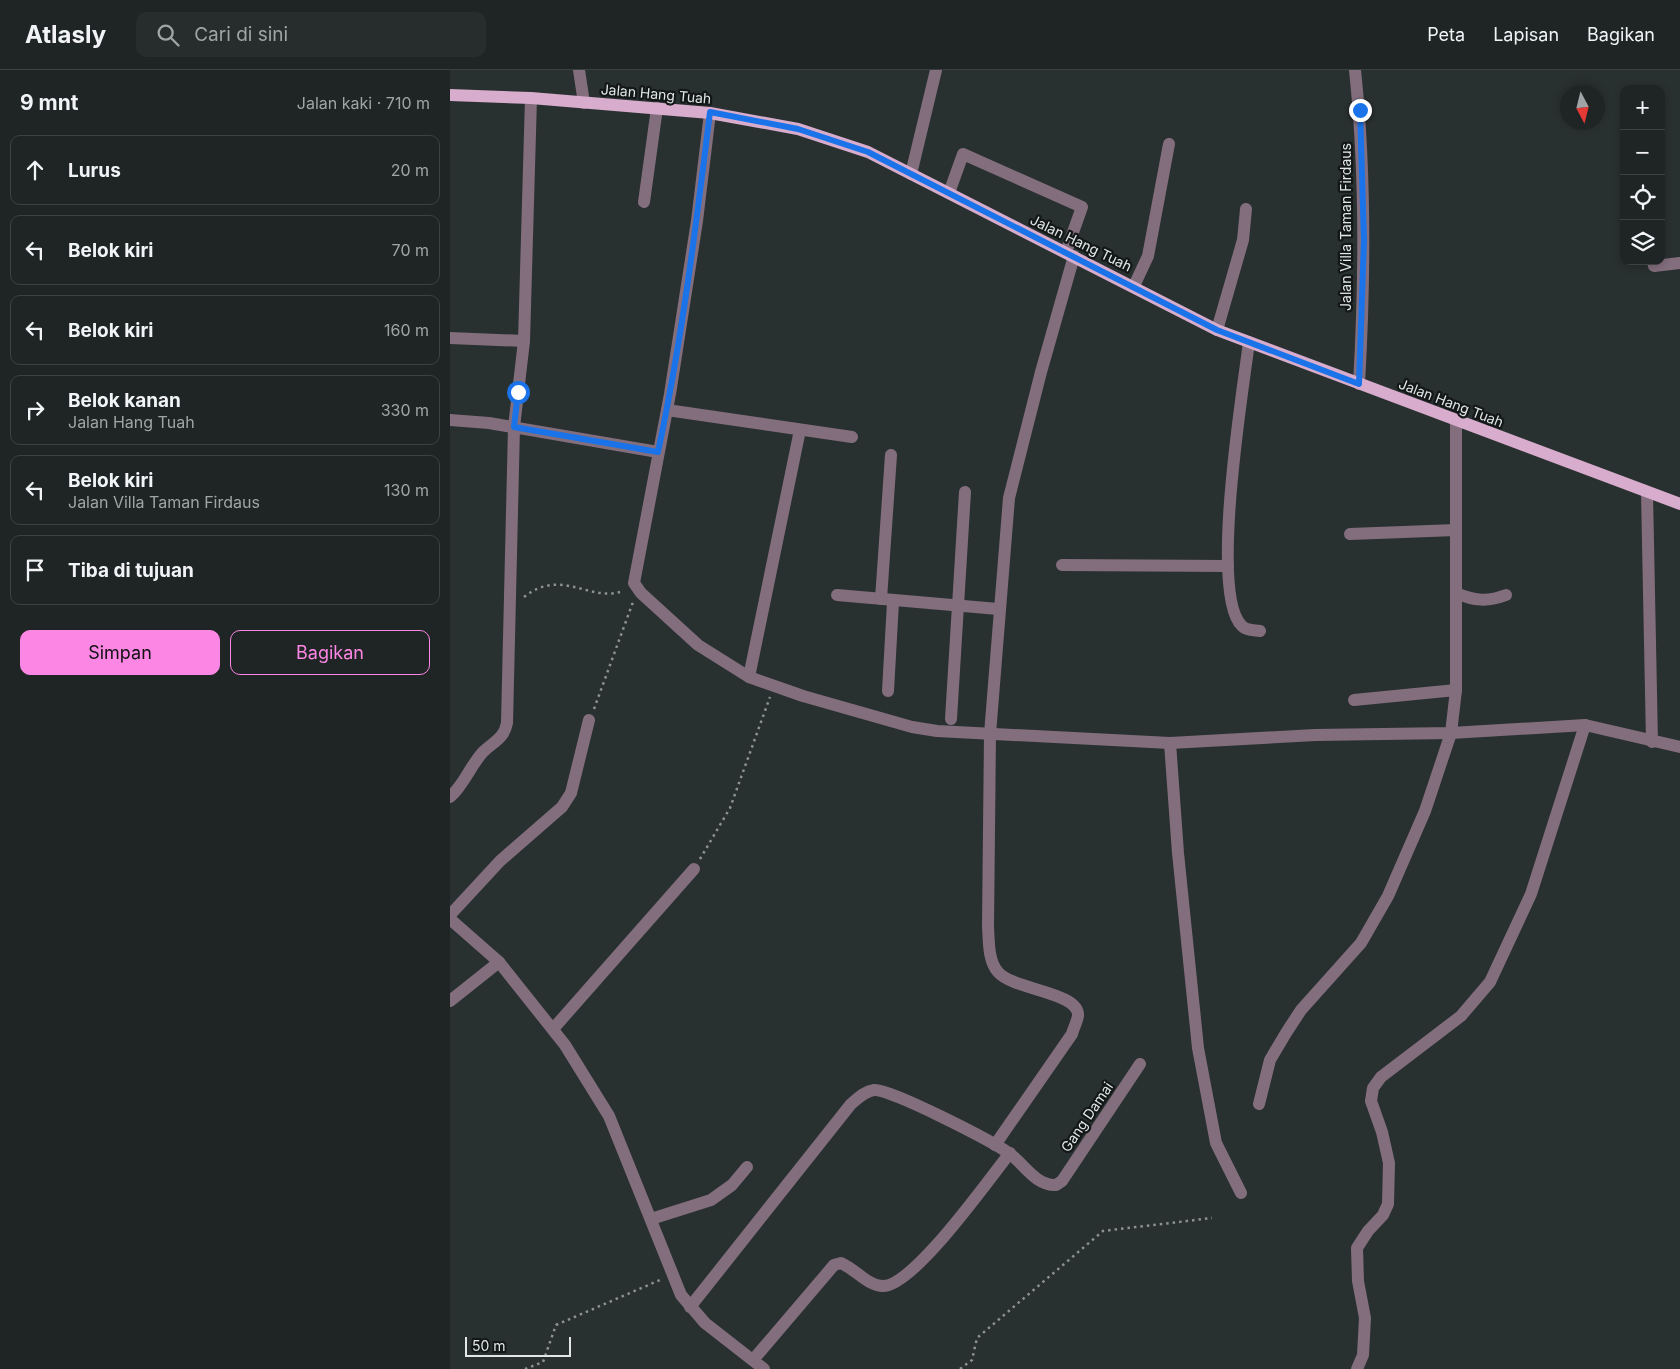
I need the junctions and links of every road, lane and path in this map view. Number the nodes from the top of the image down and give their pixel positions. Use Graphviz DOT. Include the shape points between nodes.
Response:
graph roads {
  1 [pos="579,70"];
  2 [pos="936,70"];
  3 [pos="1356,70"];
  4 [pos="450,95"];
  5 [pos="531,98"];
  6 [pos="584,103"];
  7 [pos="657,108"];
  8 [pos="710,112"];
  9 [pos="1169,144"];
  10 [pos="911,174"];
  11 [pos="949,193"];
  12 [pos="644,202"];
  13 [pos="1246,209"];
  14 [pos="1070,254"];
  15 [pos="1680,256"];
  16 [pos="1665,257"];
  17 [pos="1680,263"];
  18 [pos="1665,265"];
  19 [pos="1134,286"];
  20 [pos="1217,330"];
  21 [pos="450,338"];
  22 [pos="524,341"];
  23 [pos="1249,342"];
  24 [pos="1359,384"];
  25 [pos="667,410"];
  26 [pos="450,420"];
  27 [pos="1456,421"];
  28 [pos="514,427"];
  29 [pos="800,430"];
  30 [pos="852,437"];
  31 [pos="658,452"];
  32 [pos="891,454"];
  33 [pos="966,492"];
  34 [pos="1646,493"];
  35 [pos="1680,504"];
  36 [pos="1456,530"];
  37 [pos="1350,534"];
  38 [pos="1062,565"];
  39 [pos="1228,566"];
  40 [pos="637,588"];
  41 [pos="1456,594"];
  42 [pos="836,595"];
  43 [pos="1506,595"];
  44 [pos="887,600"];
  45 [pos="958,606"];
  46 [pos="998,610"];
  47 [pos="509,612"];
  48 [pos="1260,631"];
  49 [pos="749,676"];
  50 [pos="774,686"];
  51 [pos="1456,690"];
  52 [pos="888,691"];
  53 [pos="1354,700"];
  54 [pos="951,719"];
  55 [pos="590,720"];
  56 [pos="1585,725"];
  57 [pos="1451,733"];
  58 [pos="990,734"];
  59 [pos="1652,742"];
  60 [pos="1170,743"];
  61 [pos="1680,747"];
  62 [pos="450,797"];
  63 [pos="694,869"];
  64 [pos="450,915"];
  65 [pos="450,919"];
  66 [pos="499,962"];
  67 [pos="450,1001"];
  68 [pos="553,1029"];
  69 [pos="1140,1064"];
  70 [pos="1259,1104"];
  71 [pos="994,1145"];
  72 [pos="1010,1153"];
  73 [pos="747,1167"];
  74 [pos="1241,1193"];
  75 [pos="1212,1218"];
  76 [pos="651,1219"];
  77 [pos="673,1274"];
  78 [pos="690,1307"];
  79 [pos="760,1366"];
  80 [pos="525,1369"];
  81 [pos="960,1369"];
  82 [pos="1357,1369"];
  1 -- 6 [label="street"];
  2 -- 10 [label="street"];
  3 -- 24 [label="street, Jalan Villa Taman Firdaus" via="1364,240"];
  4 -- 5 [label="main road, Jalan Hang Tuah"];
  5 -- 6 [label="main road, Jalan Hang Tuah"];
  5 -- 22 [label="street"];
  6 -- 7 [label="main road, Jalan Hang Tuah"];
  7 -- 8 [label="main road, Jalan Hang Tuah"];
  7 -- 12 [label="street"];
  8 -- 10 [label="main road, Jalan Hang Tuah" via="798,129 868,152"];
  8 -- 25 [label="street" via="696,231"];
  9 -- 19 [label="street" via="1148,256"];
  10 -- 11 [label="main road, Jalan Hang Tuah"];
  11 -- 14 [label="main road, Jalan Hang Tuah"];
  11 -- 14 [label="street" via="963,154 1082,206"];
  13 -- 20 [label="street" via="1244,240"];
  14 -- 19 [label="main road, Jalan Hang Tuah"];
  14 -- 46 [label="street" via="1009,498"];
  15 -- 16 [label="street"];
  17 -- 18 [label="street"];
  19 -- 20 [label="main road, Jalan Hang Tuah"];
  20 -- 23 [label="main road, Jalan Hang Tuah"];
  21 -- 22 [label="street"];
  22 -- 28 [label="street"];
  23 -- 24 [label="main road, Jalan Hang Tuah"];
  23 -- 39 [label="street" via="1232,466"];
  24 -- 27 [label="main road, Jalan Hang Tuah"];
  25 -- 29 [label="street"];
  25 -- 31 [label="street"];
  26 -- 28 [label="street"];
  27 -- 34 [label="main road, Jalan Hang Tuah"];
  27 -- 36 [label="street"];
  28 -- 31 [label="street"];
  28 -- 47 [label="street"];
  29 -- 30 [label="street"];
  29 -- 49 [label="street"];
  31 -- 40 [label="street"];
  32 -- 44 [label="street"];
  33 -- 45 [label="street"];
  34 -- 35 [label="main road, Jalan Hang Tuah"];
  34 -- 59 [label="street"];
  36 -- 37 [label="street"];
  36 -- 41 [label="street"];
  38 -- 39 [label="street"];
  39 -- 48 [label="street" via="1232,601 1240,624"];
  40 -- 47 [label="path" via="612,594 570,585 547,585 525,596"];
  40 -- 49 [label="street" via="698,645"];
  40 -- 55 [label="path" via="606,683"];
  41 -- 43 [label="street" via="1480,601"];
  41 -- 51 [label="street"];
  42 -- 44 [label="street"];
  44 -- 45 [label="street"];
  44 -- 52 [label="street"];
  45 -- 46 [label="street"];
  45 -- 54 [label="street"];
  46 -- 58 [label="street"];
  47 -- 62 [label="street" via="506,731 482,753"];
  49 -- 50 [label="street"];
  50 -- 58 [label="street" via="912,727"];
  50 -- 63 [label="path" via="730,808"];
  51 -- 53 [label="street"];
  51 -- 57 [label="street"];
  55 -- 64 [label="street" via="571,793 562,807 500,860"];
  56 -- 57 [label="street"];
  56 -- 59 [label="street"];
  56 -- 82 [label="street" via="1531,894 1490,982 1461,1016 1381,1077 1373,1088 1371,1101 1389,1163 1388,1204 1384,1215 1357,1248 1364,1318 1363,1355"];
  57 -- 60 [label="street" via="1314,735"];
  57 -- 70 [label="street" via="1425,811 1388,896 1361,943 1301,1010 1286,1033 1270,1060"];
  58 -- 60 [label="street"];
  58 -- 71 [label="street" via="988,927 992,959 997,972 1012,983 1065,999 1075,1006 1078,1016 1072,1034"];
  59 -- 61 [label="street"];
  60 -- 74 [label="street" via="1198,1048 1216,1143"];
  63 -- 68 [label="street"];
  65 -- 66 [label="street"];
  66 -- 67 [label="street"];
  66 -- 68 [label="street"];
  68 -- 76 [label="street" via="609,1116"];
  69 -- 72 [label="street, Gang Damai" via="1062,1181 1056,1185 1040,1182"];
  71 -- 72 [label="street"];
  71 -- 78 [label="street" via="896,1095 875,1090 865,1093 851,1104"];
  72 -- 79 [label="street" via="921,1264 895,1284 875,1286 841,1263 834,1265"];
  73 -- 76 [label="street" via="732,1185 711,1200"];
  75 -- 81 [label="path" via="1103,1231 977,1338 972,1360"];
  76 -- 77 [label="street"];
  77 -- 78 [label="street" via="681,1295"];
  77 -- 80 [label="path" via="556,1325 543,1362"];
  78 -- 79 [label="street" via="705,1323"];
}
